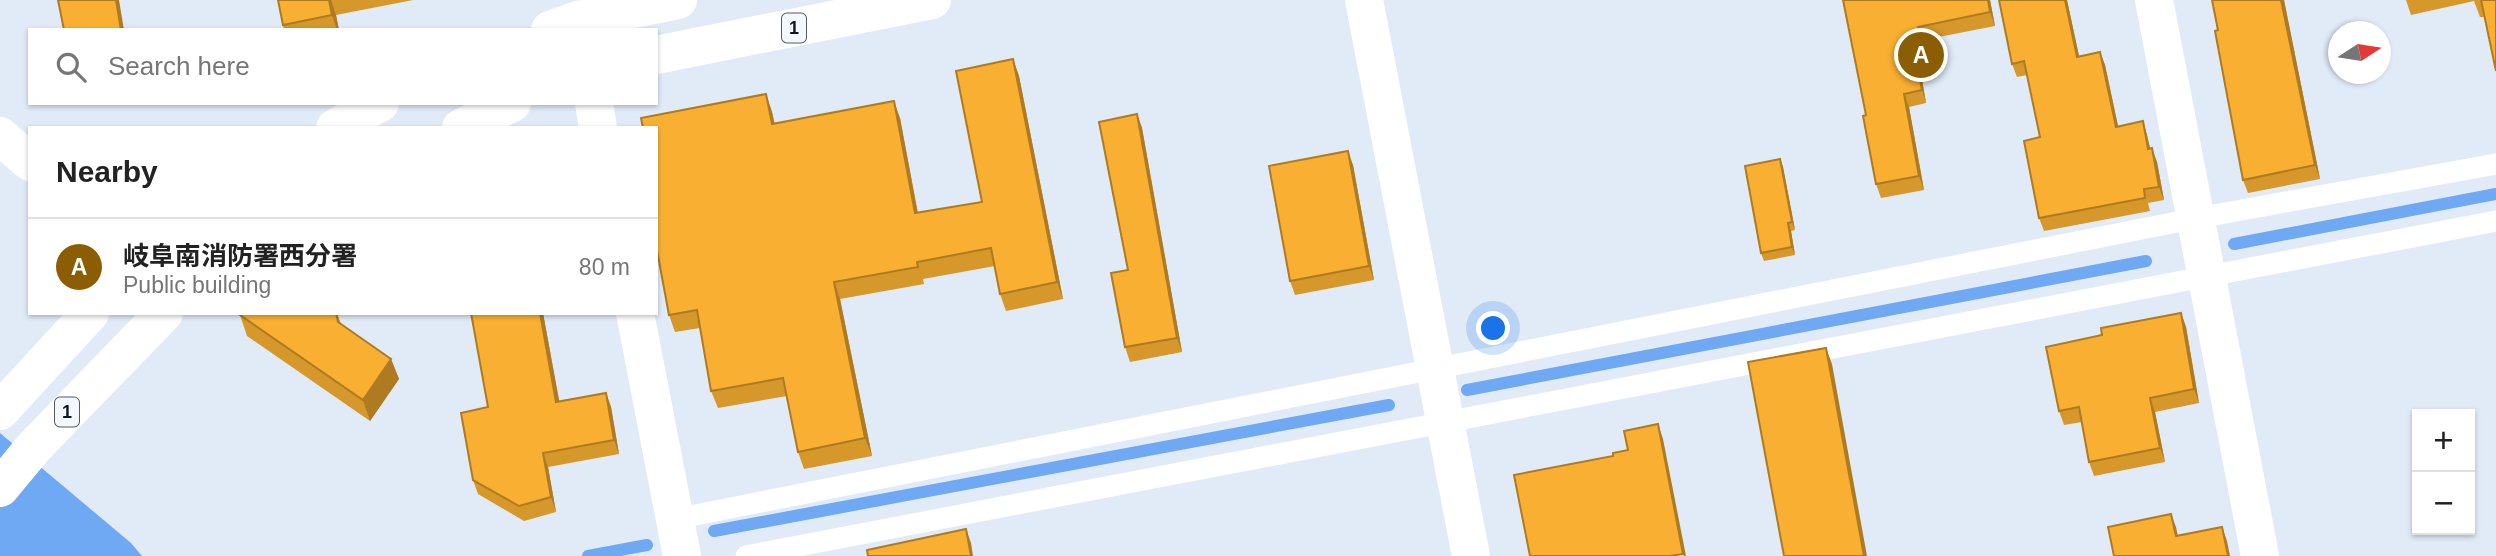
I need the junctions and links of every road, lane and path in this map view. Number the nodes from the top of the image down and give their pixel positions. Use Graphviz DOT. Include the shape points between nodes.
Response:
graph roads {
  1 [pos="678,0"];
  2 [pos="932,0"];
  3 [pos="1364,0"];
  4 [pos="2154,0"];
  5 [pos="556,28"];
  6 [pos="658,55"];
  7 [pos="376,105"];
  8 [pos="508,105"];
  9 [pos="594,105"];
  10 [pos="339,126"];
  11 [pos="465,126"];
  12 [pos="598,126"];
  13 [pos="0,136"];
  14 [pos="28,160"];
  15 [pos="2496,164"];
  16 [pos="2197,218"];
  17 [pos="2496,221"];
  18 [pos="2208,276"];
  19 [pos="88,315"];
  20 [pos="635,315"];
  21 [pos="151,326"];
  22 [pos="1436,369"];
  23 [pos="0,411"];
  24 [pos="1446,422"];
  25 [pos="0,488"];
  26 [pos="678,538"];
  27 [pos="746,556"];
  28 [pos="1471,556"];
  29 [pos="2260,556"];
  1 -- 5 [label="street"];
  2 -- 6 [label="street, 1"];
  3 -- 22 [label="street"];
  4 -- 16 [label="street"];
  7 -- 10 [label="street"];
  8 -- 11 [label="street"];
  9 -- 12 [label="street"];
  13 -- 14 [label="street"];
  15 -- 16 [label="lane"];
  16 -- 18 [label="street"];
  16 -- 22 [label="lane"];
  17 -- 18 [label="lane"];
  18 -- 24 [label="lane"];
  18 -- 29 [label="street"];
  19 -- 23 [label="street"];
  20 -- 26 [label="street"];
  21 -- 25 [label="street, 1"];
  22 -- 24 [label="street"];
  22 -- 26 [label="lane"];
  24 -- 27 [label="lane"];
  24 -- 28 [label="street"];
}
